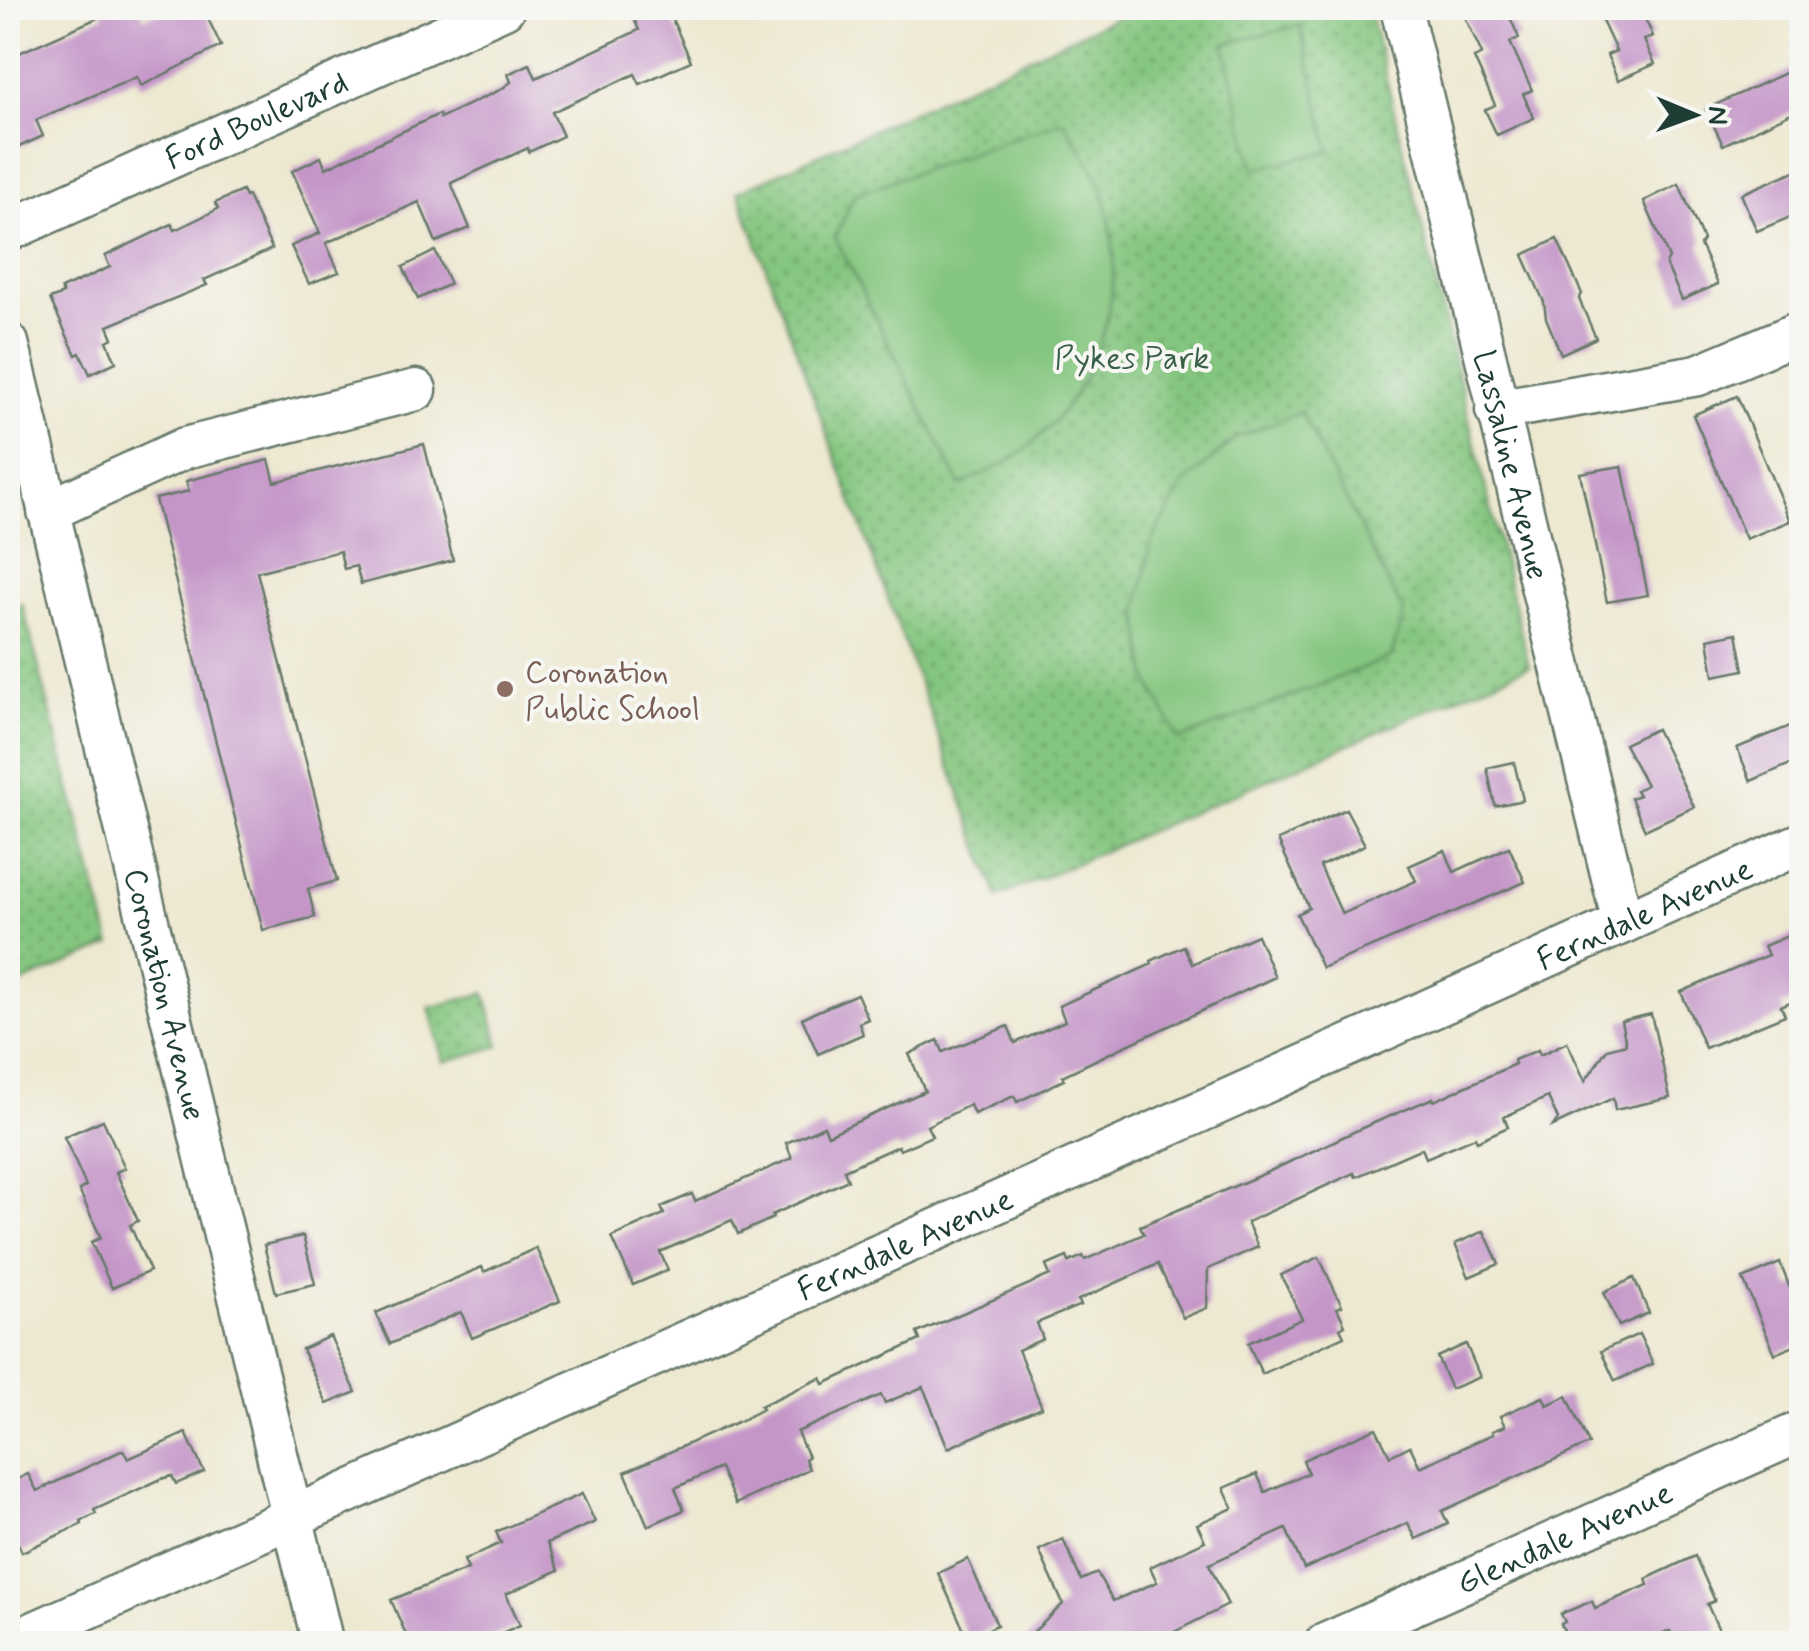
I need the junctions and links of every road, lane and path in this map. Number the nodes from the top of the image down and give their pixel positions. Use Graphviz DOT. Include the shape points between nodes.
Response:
graph roads {
  1 [pos="504,8"];
  2 [pos="1400,8"];
  3 [pos="8,230"];
  4 [pos="1802,331"];
  5 [pos="8,343"];
  6 [pos="416,390"];
  7 [pos="1496,410"];
  8 [pos="48,510"];
  9 [pos="1802,844"];
  10 [pos="1622,924"];
  11 [pos="1802,1431"];
  12 [pos="292,1517"];
  13 [pos="8,1644"];
  14 [pos="323,1644"];
  15 [pos="1326,1644"];
  1 -- 3 [label="street, Ford Boulevard"];
  2 -- 7 [label="street, Lassaline Avenue"];
  4 -- 7 [label="street" via="1698,375"];
  5 -- 8 [label="street, Coronation Avenue"];
  6 -- 8 [label="street" via="185,448"];
  7 -- 10 [label="street, Lassaline Avenue"];
  8 -- 12 [label="street, Coronation Avenue"];
  9 -- 10 [label="street, Ferndale Avenue"];
  10 -- 12 [label="street, Ferndale Avenue"];
  11 -- 15 [label="street, Glendale Avenue"];
  12 -- 13 [label="street, Ferndale Avenue"];
  12 -- 14 [label="street, Coronation Avenue"];
}
